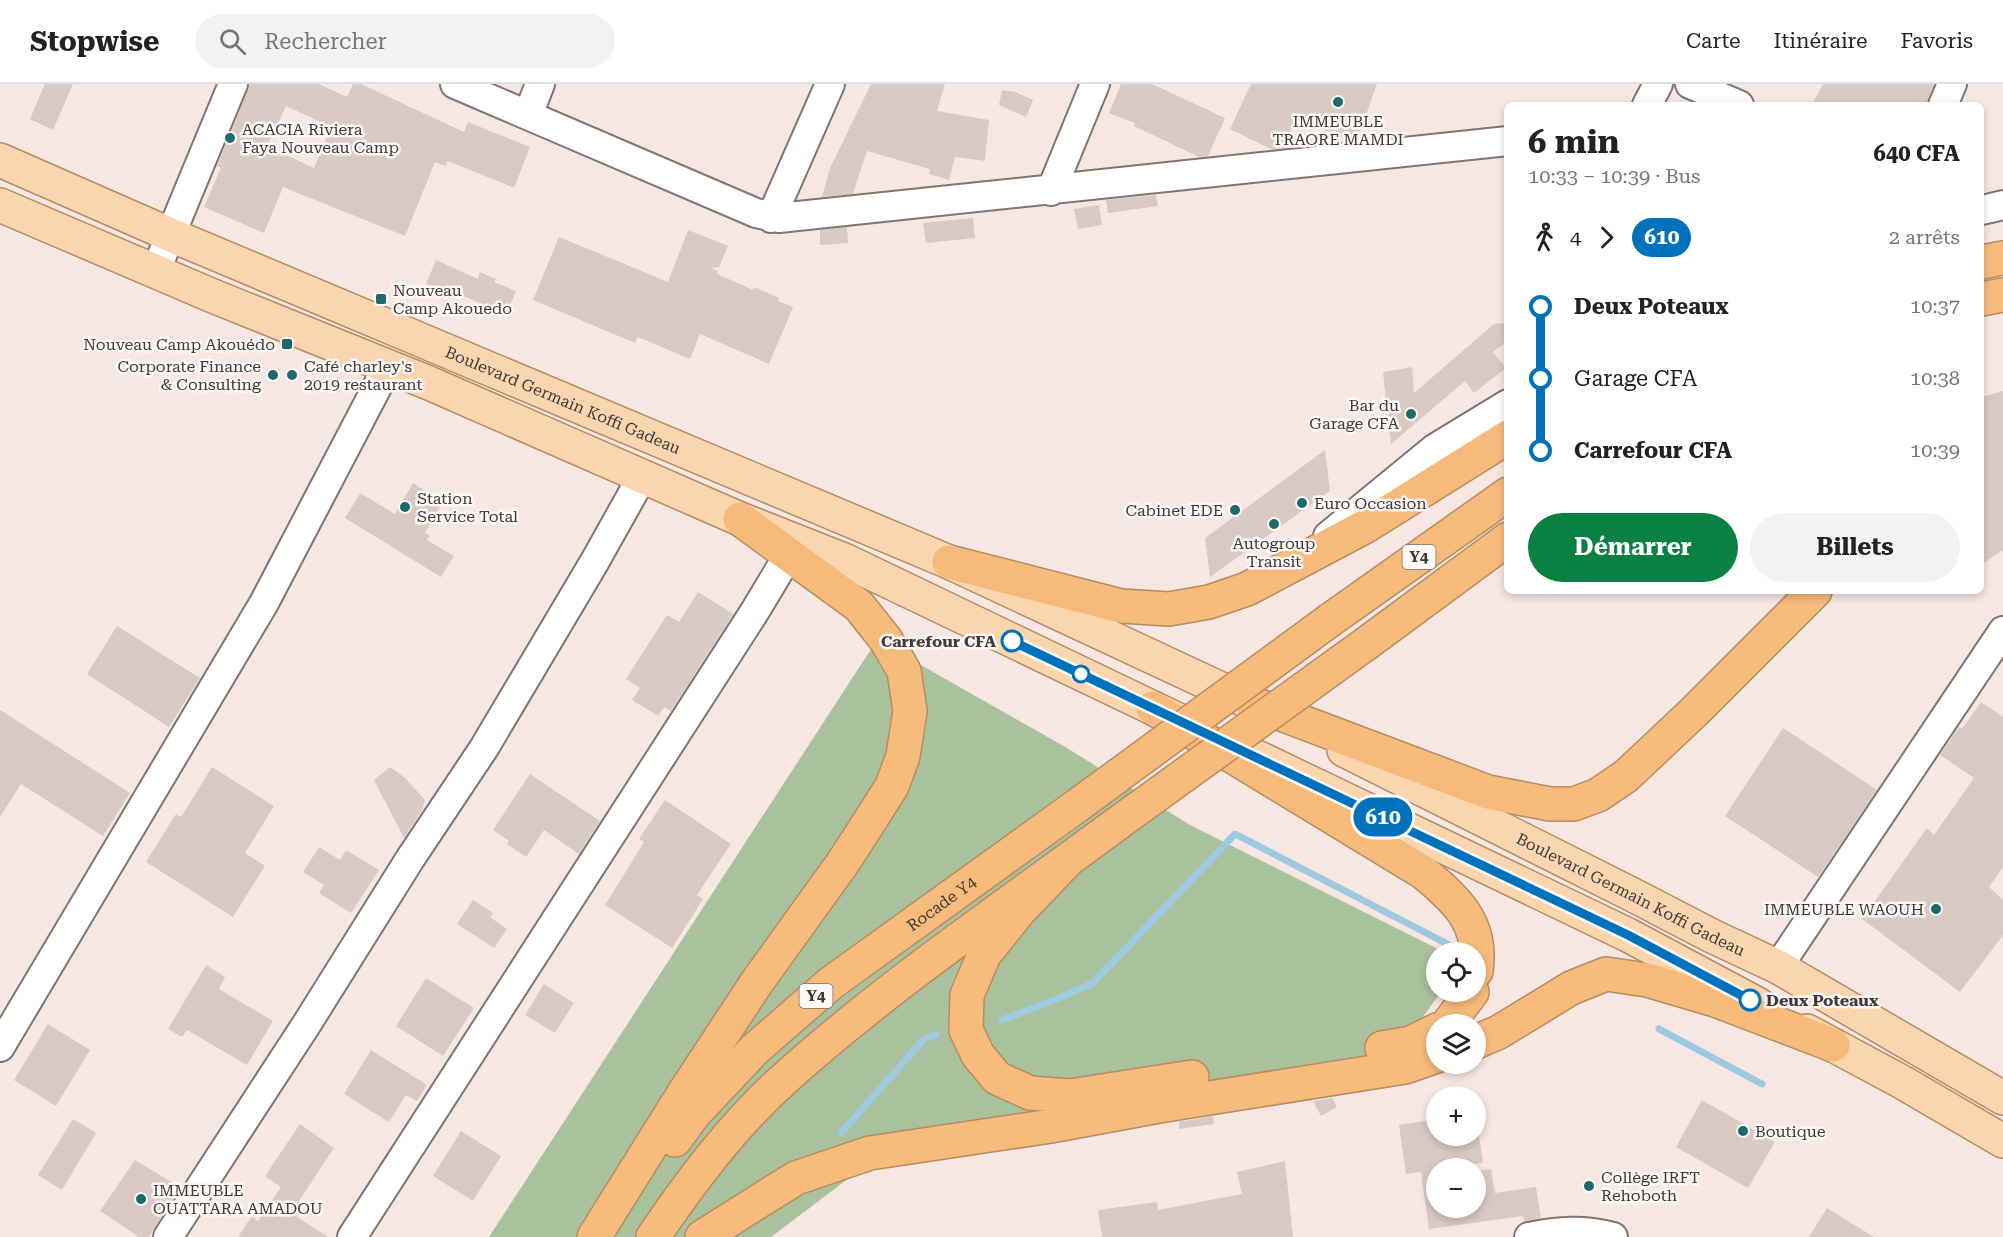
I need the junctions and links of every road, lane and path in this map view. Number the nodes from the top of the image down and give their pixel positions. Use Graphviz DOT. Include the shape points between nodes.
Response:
graph roads {
  1 [pos="233,84"];
  2 [pos="455,84"];
  3 [pos="540,84"];
  4 [pos="830,84"];
  5 [pos="1095,84"];
  6 [pos="1658,84"];
  7 [pos="1689,84"];
  8 [pos="1952,84"];
  9 [pos="1649,102"];
  10 [pos="1732,102"];
  11 [pos="1944,102"];
  12 [pos="528,115"];
  13 [pos="1504,141"];
  14 [pos="0,160"];
  15 [pos="1051,191"];
  16 [pos="0,205"];
  17 [pos="2003,205"];
  18 [pos="1984,210"];
  19 [pos="771,218"];
  20 [pos="171,234"];
  21 [pos="2003,258"];
  22 [pos="1984,262"];
  23 [pos="156,270"];
  24 [pos="2003,295"];
  25 [pos="1984,299"];
  26 [pos="387,366"];
  27 [pos="1504,406"];
  28 [pos="1504,440"];
  29 [pos="642,477"];
  30 [pos="1504,497"];
  31 [pos="740,519"];
  32 [pos="1504,543"];
  33 [pos="793,548"];
  34 [pos="949,562"];
  35 [pos="1293,565"];
  36 [pos="1812,594"];
  37 [pos="2003,631"];
  38 [pos="1251,703"];
  39 [pos="1153,708"];
  40 [pos="1067,861"];
  41 [pos="1475,942"];
  42 [pos="1778,966"];
  43 [pos="1426,1036"];
  44 [pos="1486,1038"];
  45 [pos="1833,1045"];
  46 [pos="0,1047"];
  47 [pos="1426,1059"];
  48 [pos="2003,1098"];
  49 [pos="2003,1141"];
  50 [pos="168,1237"];
  51 [pos="352,1237"];
  52 [pos="594,1237"];
  53 [pos="600,1237"];
  54 [pos="653,1237"];
  55 [pos="702,1237"];
  56 [pos="1529,1237"];
  57 [pos="1613,1237"];
  1 -- 20 [label="street"];
  2 -- 12 [label="street"];
  3 -- 12 [label="street"];
  4 -- 19 [label="street"];
  5 -- 15 [label="street"];
  6 -- 9 [label="street"];
  7 -- 10 [label="street"];
  8 -- 11 [label="street"];
  12 -- 19 [label="street"];
  13 -- 15 [label="street"];
  14 -- 20 [label="main road, Boulevard Germain Koffi Gadeau"];
  15 -- 19 [label="street"];
  16 -- 23 [label="main road"];
  17 -- 18 [label="street"];
  20 -- 23 [label="street"];
  20 -- 34 [label="main road, Boulevard Germain Koffi Gadeau"];
  21 -- 22 [label="highway"];
  23 -- 26 [label="main road"];
  24 -- 25 [label="highway"];
  26 -- 29 [label="main road"];
  26 -- 46 [label="street" via="264,603"];
  27 -- 35 [label="street" via="1434,449"];
  28 -- 35 [label="highway" via="1366,526"];
  29 -- 31 [label="main road"];
  29 -- 50 [label="street" via="484,748"];
  30 -- 53 [label="highway, Rocade Y4 / Y4, bridge" via="831,983 754,1050 694,1114"];
  31 -- 33 [label="highway"];
  32 -- 40 [label="highway, Y4, bridge"];
  33 -- 39 [label="main road" via="844,560"];
  33 -- 51 [label="street"];
  33 -- 52 [label="highway" via="859,606 886,640 903,671 910,711 903,756 892,786 867,827 757,982"];
  34 -- 35 [label="highway" via="1121,606 1169,609 1209,602 1247,589"];
  34 -- 38 [label="main road, Boulevard Germain Koffi Gadeau"];
  36 -- 38 [label="highway" via="1626,776 1598,795 1574,804 1550,804 1488,792"];
  37 -- 42 [label="street"];
  38 -- 42 [label="main road, Boulevard Germain Koffi Gadeau"];
  39 -- 41 [label="highway" via="1424,873 1450,894 1473,926"];
  39 -- 45 [label="main road" via="1628,935"];
  40 -- 43 [label="highway" via="984,955 968,995 966,1030 997,1078 1030,1093 1070,1096 1373,1050 1411,1043"];
  40 -- 54 [label="highway, Y4" via="878,1000 782,1081 724,1141"];
  42 -- 48 [label="main road, Boulevard Germain Koffi Gadeau"];
  44 -- 45 [label="highway" via="1571,988 1605,974 1647,980 1715,999"];
  45 -- 49 [label="main road"];
  47 -- 55 [label="highway" via="1051,1126 870,1153 796,1178"];
  56 -- 57 [label="street" via="1559,1231"];
}
